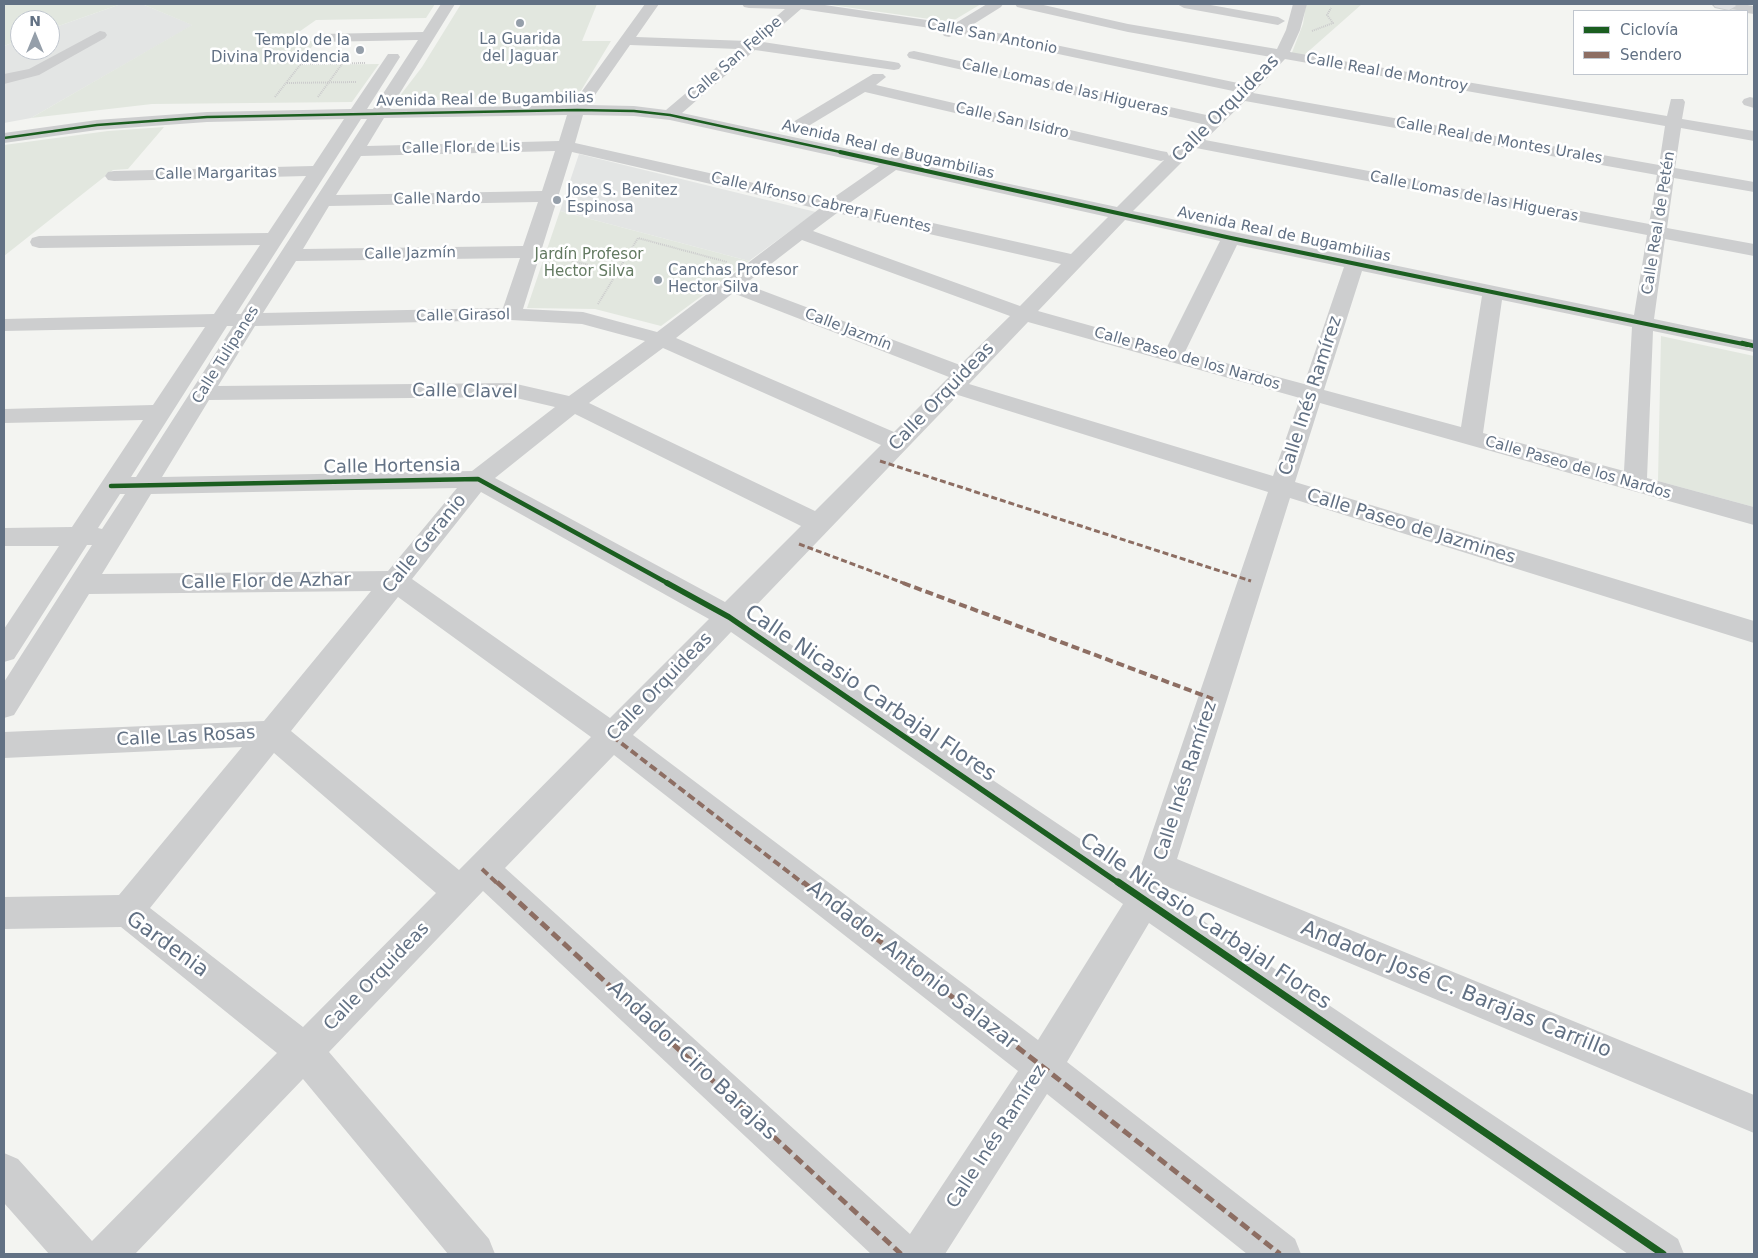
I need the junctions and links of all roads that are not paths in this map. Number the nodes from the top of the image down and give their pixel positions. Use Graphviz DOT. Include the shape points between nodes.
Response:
graph roads {
  1 [pos="448,4"];
  2 [pos="652,4"];
  3 [pos="749,4"];
  4 [pos="799,4"];
  5 [pos="996,4"];
  6 [pos="1022,4"];
  7 [pos="1184,4"];
  8 [pos="1281,4"];
  9 [pos="1300,4"];
  10 [pos="1722,4"];
  11 [pos="1754,10"];
  12 [pos="1278,21"];
  13 [pos="956,28"];
  14 [pos="100,35"];
  15 [pos="405,36"];
  16 [pos="428,36"];
  17 [pos="320,38"];
  18 [pos="626,41"];
  19 [pos="752,45"];
  20 [pos="1264,52"];
  21 [pos="914,55"];
  22 [pos="1282,55"];
  23 [pos="894,66"];
  24 [pos="4,79"];
  25 [pos="864,87"];
  26 [pos="1238,91"];
  27 [pos="1677,102"];
  28 [pos="581,105"];
  29 [pos="677,110"];
  30 [pos="369,111"];
  31 [pos="198,114"];
  32 [pos="1198,118"];
  33 [pos="1215,122"];
  34 [pos="1674,123"];
  35 [pos="794,128"];
  36 [pos="4,129"];
  37 [pos="1754,136"];
  38 [pos="4,138"];
  39 [pos="1194,143"];
  40 [pos="567,146"];
  41 [pos="355,151"];
  42 [pos="1161,156"];
  43 [pos="899,159"];
  44 [pos="318,171"];
  45 [pos="1667,171"];
  46 [pos="114,176"];
  47 [pos="1754,187"];
  48 [pos="550,196"];
  49 [pos="324,201"];
  50 [pos="1119,205"];
  51 [pos="834,206"];
  52 [pos="1162,206"];
  53 [pos="1658,232"];
  54 [pos="800,233"];
  55 [pos="1230,238"];
  56 [pos="274,239"];
  57 [pos="39,242"];
  58 [pos="1754,250"];
  59 [pos="532,252"];
  60 [pos="289,255"];
  61 [pos="1075,261"];
  62 [pos="1354,262"];
  63 [pos="732,275"];
  64 [pos="1493,292"];
  65 [pos="1626,300"];
  66 [pos="1664,308"];
  67 [pos="1644,313"];
  68 [pos="511,314"];
  69 [pos="1024,314"];
  70 [pos="248,320"];
  71 [pos="220,321"];
  72 [pos="4,324"];
  73 [pos="662,340"];
  74 [pos="1754,346"];
  75 [pos="1173,355"];
  76 [pos="959,380"];
  77 [pos="202,393"];
  78 [pos="1312,394"];
  79 [pos="573,404"];
  80 [pos="159,412"];
  81 [pos="4,416"];
  82 [pos="1470,438"];
  83 [pos="898,443"];
  84 [pos="478,479"];
  85 [pos="1636,484"];
  86 [pos="144,485"];
  87 [pos="110,486"];
  88 [pos="1282,487"];
  89 [pos="1754,516"];
  90 [pos="819,524"];
  91 [pos="78,536"];
  92 [pos="112,536"];
  93 [pos="4,537"];
  94 [pos="395,581"];
  95 [pos="81,584"];
  96 [pos="728,616"];
  97 [pos="1754,632"];
  98 [pos="4,651"];
  99 [pos="14,676"];
  100 [pos="4,706"];
  101 [pos="272,733"];
  102 [pos="612,736"];
  103 [pos="4,745"];
  104 [pos="1158,867"];
  105 [pos="471,880"];
  106 [pos="1144,900"];
  107 [pos="127,911"];
  108 [pos="4,913"];
  109 [pos="304,1052"];
  110 [pos="1043,1067"];
  111 [pos="1754,1114"];
  112 [pos="4,1173"];
  113 [pos="76,1254"];
  114 [pos="106,1254"];
  115 [pos="474,1254"];
  116 [pos="901,1254"];
  117 [pos="921,1254"];
  118 [pos="1280,1254"];
  119 [pos="1663,1254"];
  1 -- 16 [label="street, Calle Tulipanes"];
  2 -- 18 [label="street"];
  3 -- 4 [label="street, Calle San Antonio"];
  4 -- 13 [label="street, Calle San Antonio"];
  4 -- 19 [label="street, Calle San Felipe"];
  5 -- 13 [label="street"];
  6 -- 20 [label="street, Calle Real de Montroy" via="1128,28"];
  7 -- 12 [label="street"];
  8 -- 12 [label="street, Calle Orquideas"];
  9 -- 22 [label="street, Calle Orquideas" via="1297,22"];
  10 -- 11 [label="street"];
  12 -- 20 [label="street, Calle Orquideas"];
  13 -- 21 [label="street"];
  13 -- 26 [label="street, Calle San Antonio"];
  14 -- 24 [label="street" via="34,72"];
  15 -- 16 [label="street"];
  15 -- 17 [label="street"];
  15 -- 30 [label="street, Calle Tulipanes" via="389,62"];
  16 -- 30 [label="street, Calle Tulipanes"];
  18 -- 19 [label="street"];
  18 -- 28 [label="street"];
  19 -- 23 [label="street"];
  19 -- 29 [label="street, Calle San Felipe"];
  20 -- 22 [label="street, Calle Real de Montroy"];
  20 -- 26 [label="street, Calle Orquideas"];
  21 -- 23 [label="street"];
  21 -- 32 [label="street, Calle Lomas de las Higueras"];
  22 -- 26 [label="street, Calle Orquideas"];
  22 -- 34 [label="street, Calle Real de Montroy"];
  23 -- 25 [label="street"];
  25 -- 35 [label="street"];
  25 -- 42 [label="street, Calle San Isidro"];
  26 -- 32 [label="street, Calle Orquideas"];
  26 -- 33 [label="street, Calle Orquideas"];
  26 -- 45 [label="street, Calle Real de Montes Urales"];
  27 -- 34 [label="street, Calle Real de Petén"];
  28 -- 29 [label="street, Avenida Real de Bugambilias" via="634,111"];
  28 -- 30 [label="street, Avenida Real de Bugambilias"];
  28 -- 40 [label="street"];
  29 -- 35 [label="street, Avenida Real de Bugambilias"];
  29 -- 43 [label="street, Avenida Real de Bugambilias"];
  30 -- 31 [label="street, Avenida Real de Bugambilias"];
  30 -- 41 [label="street, Calle Tulipanes"];
  30 -- 44 [label="street, Calle Tulipanes"];
  31 -- 36 [label="street, Avenida Real de Bugambilias" via="104,116"];
  31 -- 38 [label="street, Avenida Real de Bugambilias"];
  32 -- 33 [label="street, Calle Lomas de las Higueras"];
  32 -- 42 [label="street, Calle Orquideas"];
  33 -- 39 [label="street, Calle Orquideas"];
  34 -- 37 [label="street, Calle Real de Montroy"];
  34 -- 45 [label="street, Calle Real de Petén"];
  35 -- 43 [label="street, Avenida Real de Bugambilias"];
  39 -- 50 [label="street, Calle Orquideas"];
  39 -- 53 [label="street, Calle Lomas de las Higueras"];
  40 -- 41 [label="street, Calle Flor de Lis"];
  40 -- 48 [label="street"];
  40 -- 51 [label="street, Calle Alfonso Cabrera Fuentes"];
  41 -- 49 [label="street, Calle Tulipanes"];
  42 -- 50 [label="street, Calle Orquideas"];
  43 -- 50 [label="street, Avenida Real de Bugambilias"];
  43 -- 51 [label="street, Calle Geranio"];
  44 -- 46 [label="street, Calle Margaritas"];
  44 -- 56 [label="street, Calle Tulipanes"];
  45 -- 47 [label="street, Calle Real de Montes Urales"];
  45 -- 53 [label="street, Calle Real de Petén"];
  48 -- 49 [label="street, Calle Nardo"];
  48 -- 59 [label="street"];
  49 -- 60 [label="street, Calle Tulipanes"];
  50 -- 52 [label="street, Avenida Real de Bugambilias"];
  50 -- 55 [label="street, Avenida Real de Bugambilias"];
  50 -- 61 [label="street, Calle Orquideas"];
  51 -- 54 [label="street, Calle Geranio"];
  51 -- 61 [label="street, Calle Alfonso Cabrera Fuentes"];
  53 -- 58 [label="street, Calle Lomas de las Higueras"];
  53 -- 67 [label="street, Calle Real de Petén"];
  54 -- 63 [label="street, Calle Geranio"];
  54 -- 69 [label="street, Calle Paseo de los Nardos"];
  55 -- 62 [label="street, Avenida Real de Bugambilias"];
  55 -- 75 [label="street"];
  56 -- 57 [label="street"];
  56 -- 71 [label="street, Calle Tulipanes"];
  59 -- 60 [label="street, Calle Jazmín"];
  59 -- 68 [label="street"];
  60 -- 70 [label="street, Calle Tulipanes"];
  61 -- 69 [label="street, Calle Orquideas"];
  62 -- 64 [label="street, Avenida Real de Bugambilias"];
  62 -- 78 [label="street, Calle Inés Ramírez"];
  63 -- 73 [label="street, Calle Geranio"];
  63 -- 76 [label="street, Calle Jazmín"];
  64 -- 67 [label="street, Avenida Real de Bugambilias"];
  64 -- 82 [label="street"];
  65 -- 67 [label="street, Avenida Real de Bugambilias"];
  66 -- 67 [label="street, Avenida Real de Bugambilias"];
  67 -- 74 [label="street, Avenida Real de Bugambilias"];
  67 -- 85 [label="street, Calle Real de Petén"];
  68 -- 70 [label="street, Calle Girasol"];
  68 -- 73 [label="street, Calle Girasol" via="583,318"];
  69 -- 75 [label="street, Calle Paseo de los Nardos"];
  69 -- 76 [label="street, Calle Orquideas"];
  70 -- 71 [label="street, Calle Girasol"];
  70 -- 77 [label="street, Calle Tulipanes"];
  71 -- 72 [label="street, Calle Girasol"];
  71 -- 80 [label="street, Calle Tulipanes"];
  73 -- 79 [label="street, Calle Geranio"];
  73 -- 83 [label="street, Calle Girasol"];
  75 -- 78 [label="street, Calle Paseo de los Nardos"];
  76 -- 83 [label="street, Calle Orquideas"];
  76 -- 88 [label="street, Calle Paseo de Jazmines"];
  77 -- 79 [label="street, Calle Clavel" via="512,390"];
  77 -- 86 [label="street, Calle Tulipanes"];
  78 -- 82 [label="street, Calle Paseo de los Nardos"];
  78 -- 88 [label="street, Calle Inés Ramírez"];
  79 -- 84 [label="street, Calle Geranio"];
  79 -- 90 [label="street, Calle Clavel"];
  80 -- 81 [label="street"];
  80 -- 87 [label="street, Calle Tulipanes"];
  82 -- 85 [label="street, Calle Paseo de los Nardos"];
  83 -- 90 [label="street, Calle Orquideas"];
  84 -- 86 [label="street, Calle Hortensia"];
  84 -- 94 [label="street, Calle Geranio"];
  84 -- 96 [label="street, Calle Hortensia"];
  85 -- 89 [label="street, Calle Paseo de los Nardos"];
  86 -- 87 [label="street, Calle Hortensia"];
  86 -- 92 [label="street, Calle Tulipanes"];
  87 -- 91 [label="street, Calle Tulipanes"];
  88 -- 97 [label="street, Calle Paseo de Jazmines"];
  88 -- 104 [label="street, Calle Inés Ramírez"];
  90 -- 96 [label="street, Calle Orquideas"];
  91 -- 92 [label="street"];
  91 -- 93 [label="street"];
  91 -- 98 [label="street, Calle Tulipanes"];
  92 -- 95 [label="street, Calle Tulipanes"];
  94 -- 95 [label="street, Calle Flor de Azhar"];
  94 -- 101 [label="street, Calle Geranio"];
  94 -- 102 [label="street"];
  95 -- 99 [label="street, Calle Tulipanes"];
  96 -- 102 [label="street, Calle Orquideas"];
  96 -- 106 [label="street, Calle Nicasio Carbajal Flores"];
  99 -- 100 [label="street, Calle Tulipanes"];
  101 -- 103 [label="street, Calle Las Rosas"];
  101 -- 105 [label="street, Calle Las Rosas"];
  101 -- 107 [label="street, Calle Geranio"];
  102 -- 105 [label="street, Calle Orquideas"];
  102 -- 110 [label="street, Andador Antonio Salazar"];
  104 -- 106 [label="street, Calle Inés Ramírez"];
  104 -- 111 [label="street, Andador José C. Barajas Carrillo"];
  105 -- 109 [label="street, Calle Orquideas"];
  105 -- 116 [label="street, Andador Ciro Barajas"];
  106 -- 110 [label="street, Calle Inés Ramírez"];
  106 -- 119 [label="street, Calle Nicasio Carbajal Flores"];
  107 -- 108 [label="street, Gardenia"];
  107 -- 109 [label="street, Gardenia"];
  109 -- 114 [label="street, Calle Orquideas"];
  109 -- 115 [label="street, Gardenia"];
  110 -- 117 [label="street, Calle Inés Ramírez"];
  110 -- 118 [label="street, Andador Antonio Salazar"];
  112 -- 113 [label="street"];
}
